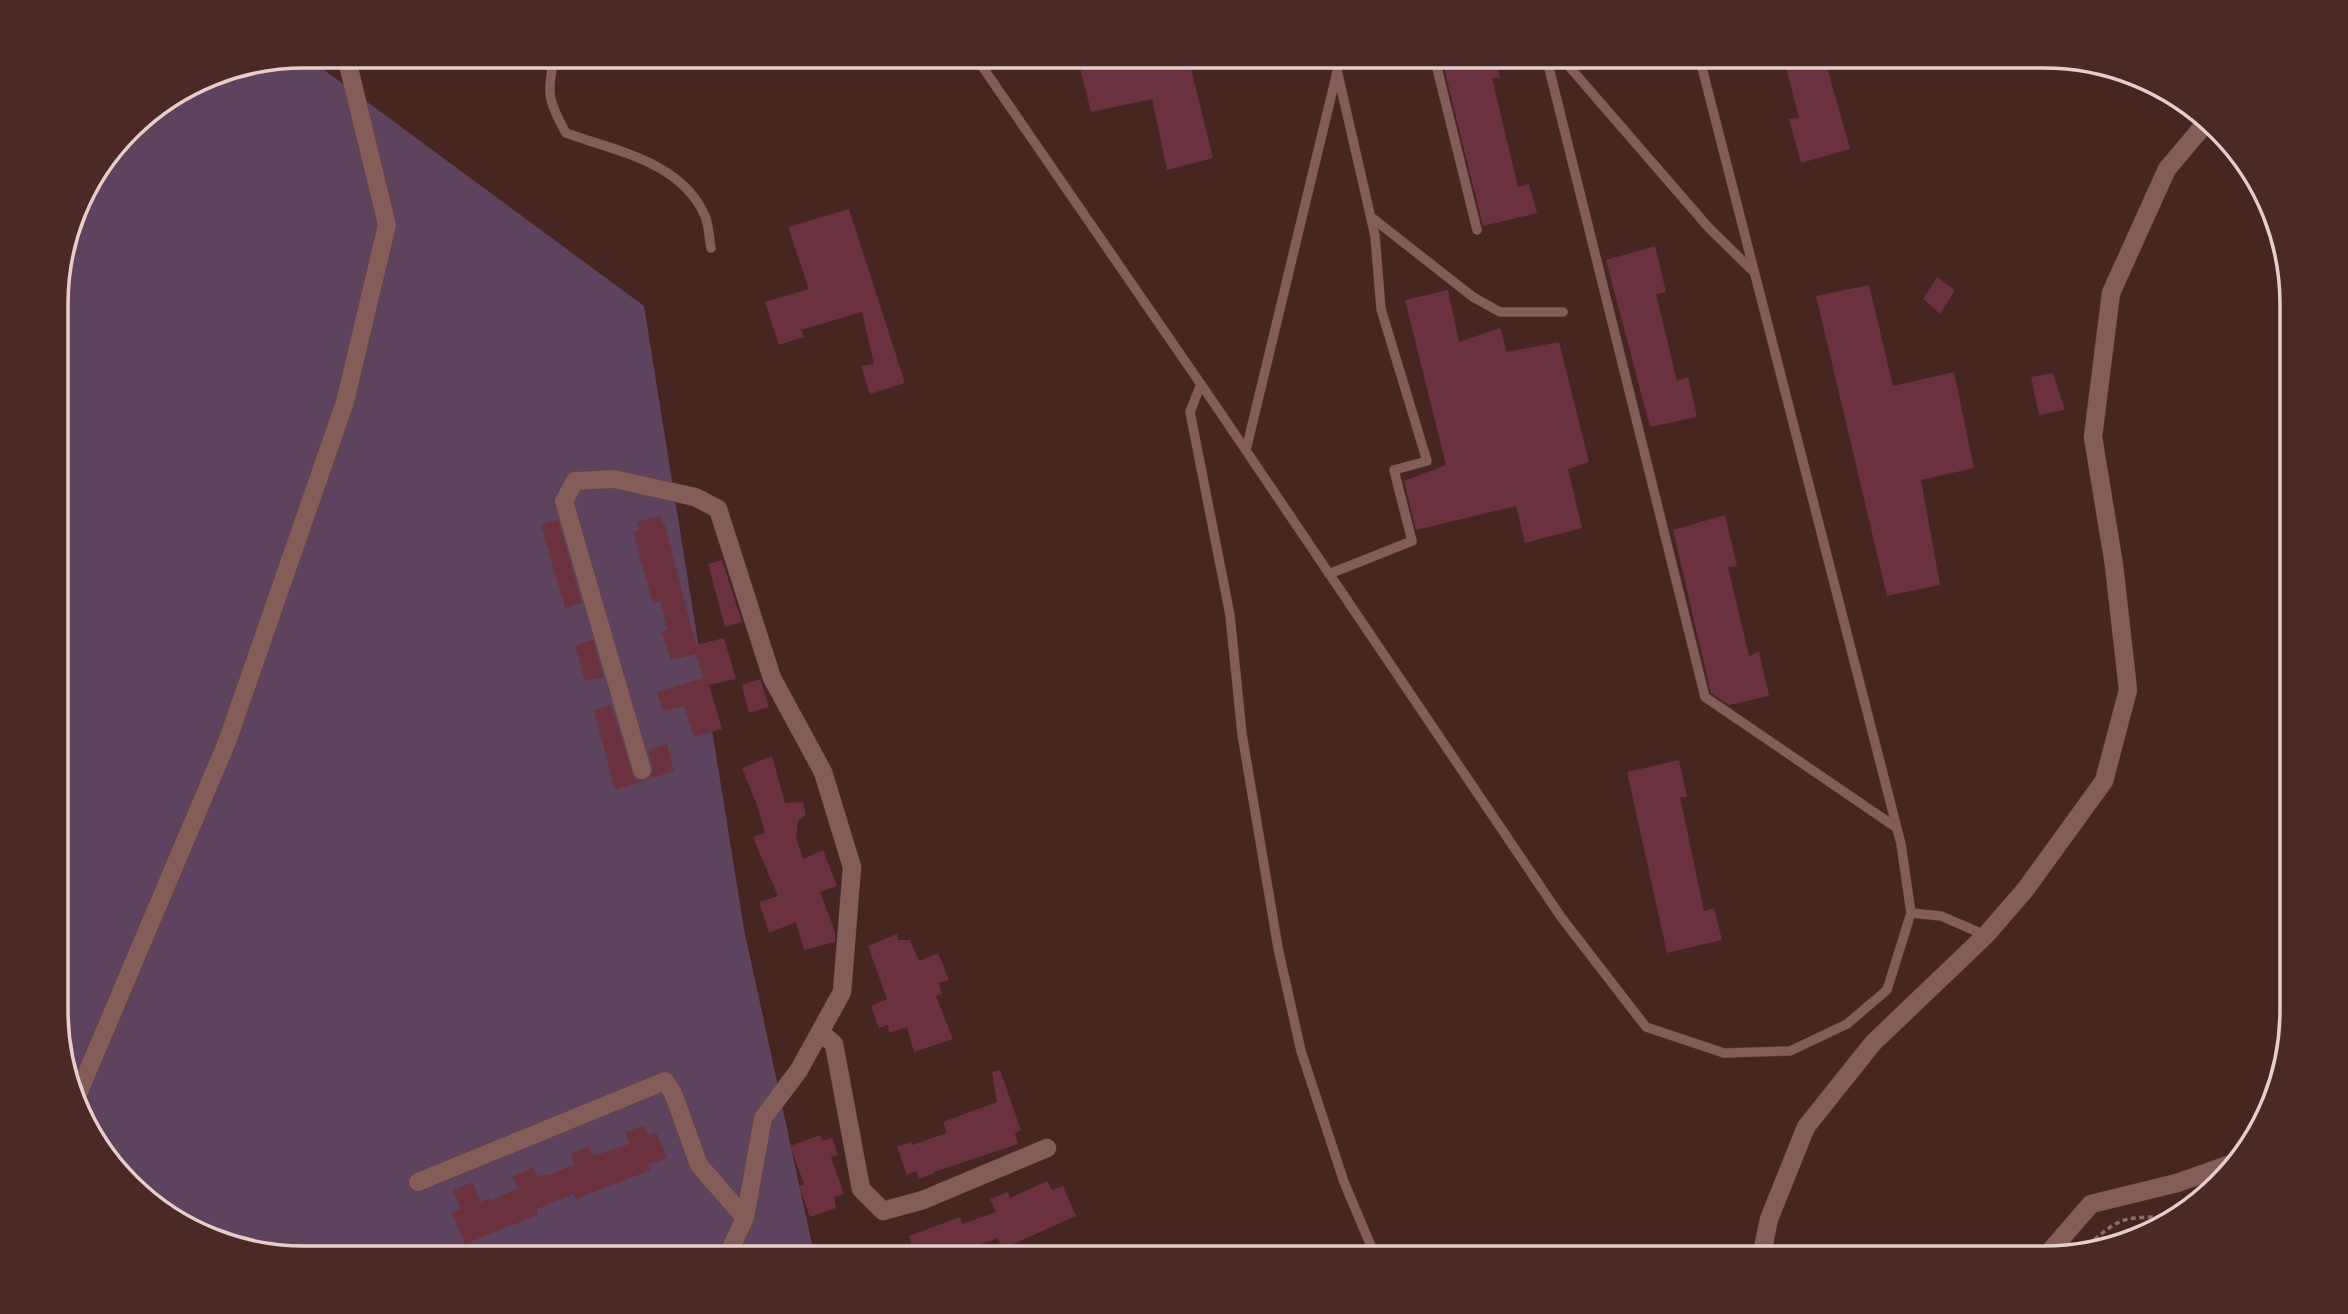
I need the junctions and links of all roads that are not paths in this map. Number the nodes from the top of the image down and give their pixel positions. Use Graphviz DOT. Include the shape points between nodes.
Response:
graph roads {
  1 [pos="349,68"];
  2 [pos="552,68"];
  3 [pos="983,68"];
  4 [pos="1437,68"];
  5 [pos="1549,68"];
  6 [pos="1570,68"];
  7 [pos="1702,68"];
  8 [pos="1337,70"];
  9 [pos="2201,128"];
  10 [pos="1371,217"];
  11 [pos="1477,230"];
  12 [pos="711,248"];
  13 [pos="1754,272"];
  14 [pos="1563,312"];
  15 [pos="1201,384"];
  16 [pos="1246,450"];
  17 [pos="1329,574"];
  18 [pos="642,770"];
  19 [pos="1897,828"];
  20 [pos="1911,913"];
  21 [pos="1986,935"];
  22 [pos="820,1032"];
  23 [pos="81,1086"];
  24 [pos="1047,1148"];
  25 [pos="2220,1167"];
  26 [pos="418,1182"];
  27 [pos="745,1218"];
  28 [pos="1372,1245"];
  29 [pos="1764,1245"];
  30 [pos="2056,1245"];
  31 [pos="732,1246"];
  1 -- 23 [label="street" via="387,225 345,402 227,742"];
  2 -- 12 [label="lane" via="550,105 566,133 661,167 692,193 706,217"];
  3 -- 15 [label="lane"];
  4 -- 11 [label="lane"];
  5 -- 19 [label="lane" via="1704,697"];
  6 -- 13 [label="lane" via="1709,228"];
  7 -- 13 [label="lane"];
  8 -- 10 [label="lane"];
  8 -- 16 [label="lane"];
  9 -- 21 [label="street" via="2167,169 2111,293 2093,437 2128,690 2104,781 2025,890"];
  10 -- 14 [label="lane" via="1473,297 1500,312"];
  10 -- 17 [label="lane" via="1381,309 1427,461 1394,470 1412,541"];
  13 -- 19 [label="lane"];
  15 -- 16 [label="lane"];
  15 -- 28 [label="lane" via="1190,412 1230,615 1242,734 1278,948 1301,1051 1344,1182"];
  16 -- 17 [label="lane"];
  17 -- 20 [label="lane" via="1561,917 1646,1027 1724,1053 1790,1051 1847,1024 1886,990"];
  18 -- 22 [label="street" via="564,501 575,481 614,479 695,498 718,509 772,678 823,772 852,867 842,992"];
  19 -- 20 [label="lane"];
  20 -- 21 [label="lane" via="1941,916"];
  21 -- 29 [label="street" via="1872,1043 1806,1127 1769,1219"];
  22 -- 24 [label="street" via="834,1044 861,1189 883,1211 923,1200"];
  22 -- 27 [label="street" via="764,1118"];
  25 -- 30 [label="street" via="2091,1204"];
  26 -- 27 [label="street" via="665,1081 699,1165"];
  27 -- 31 [label="street"];
}
